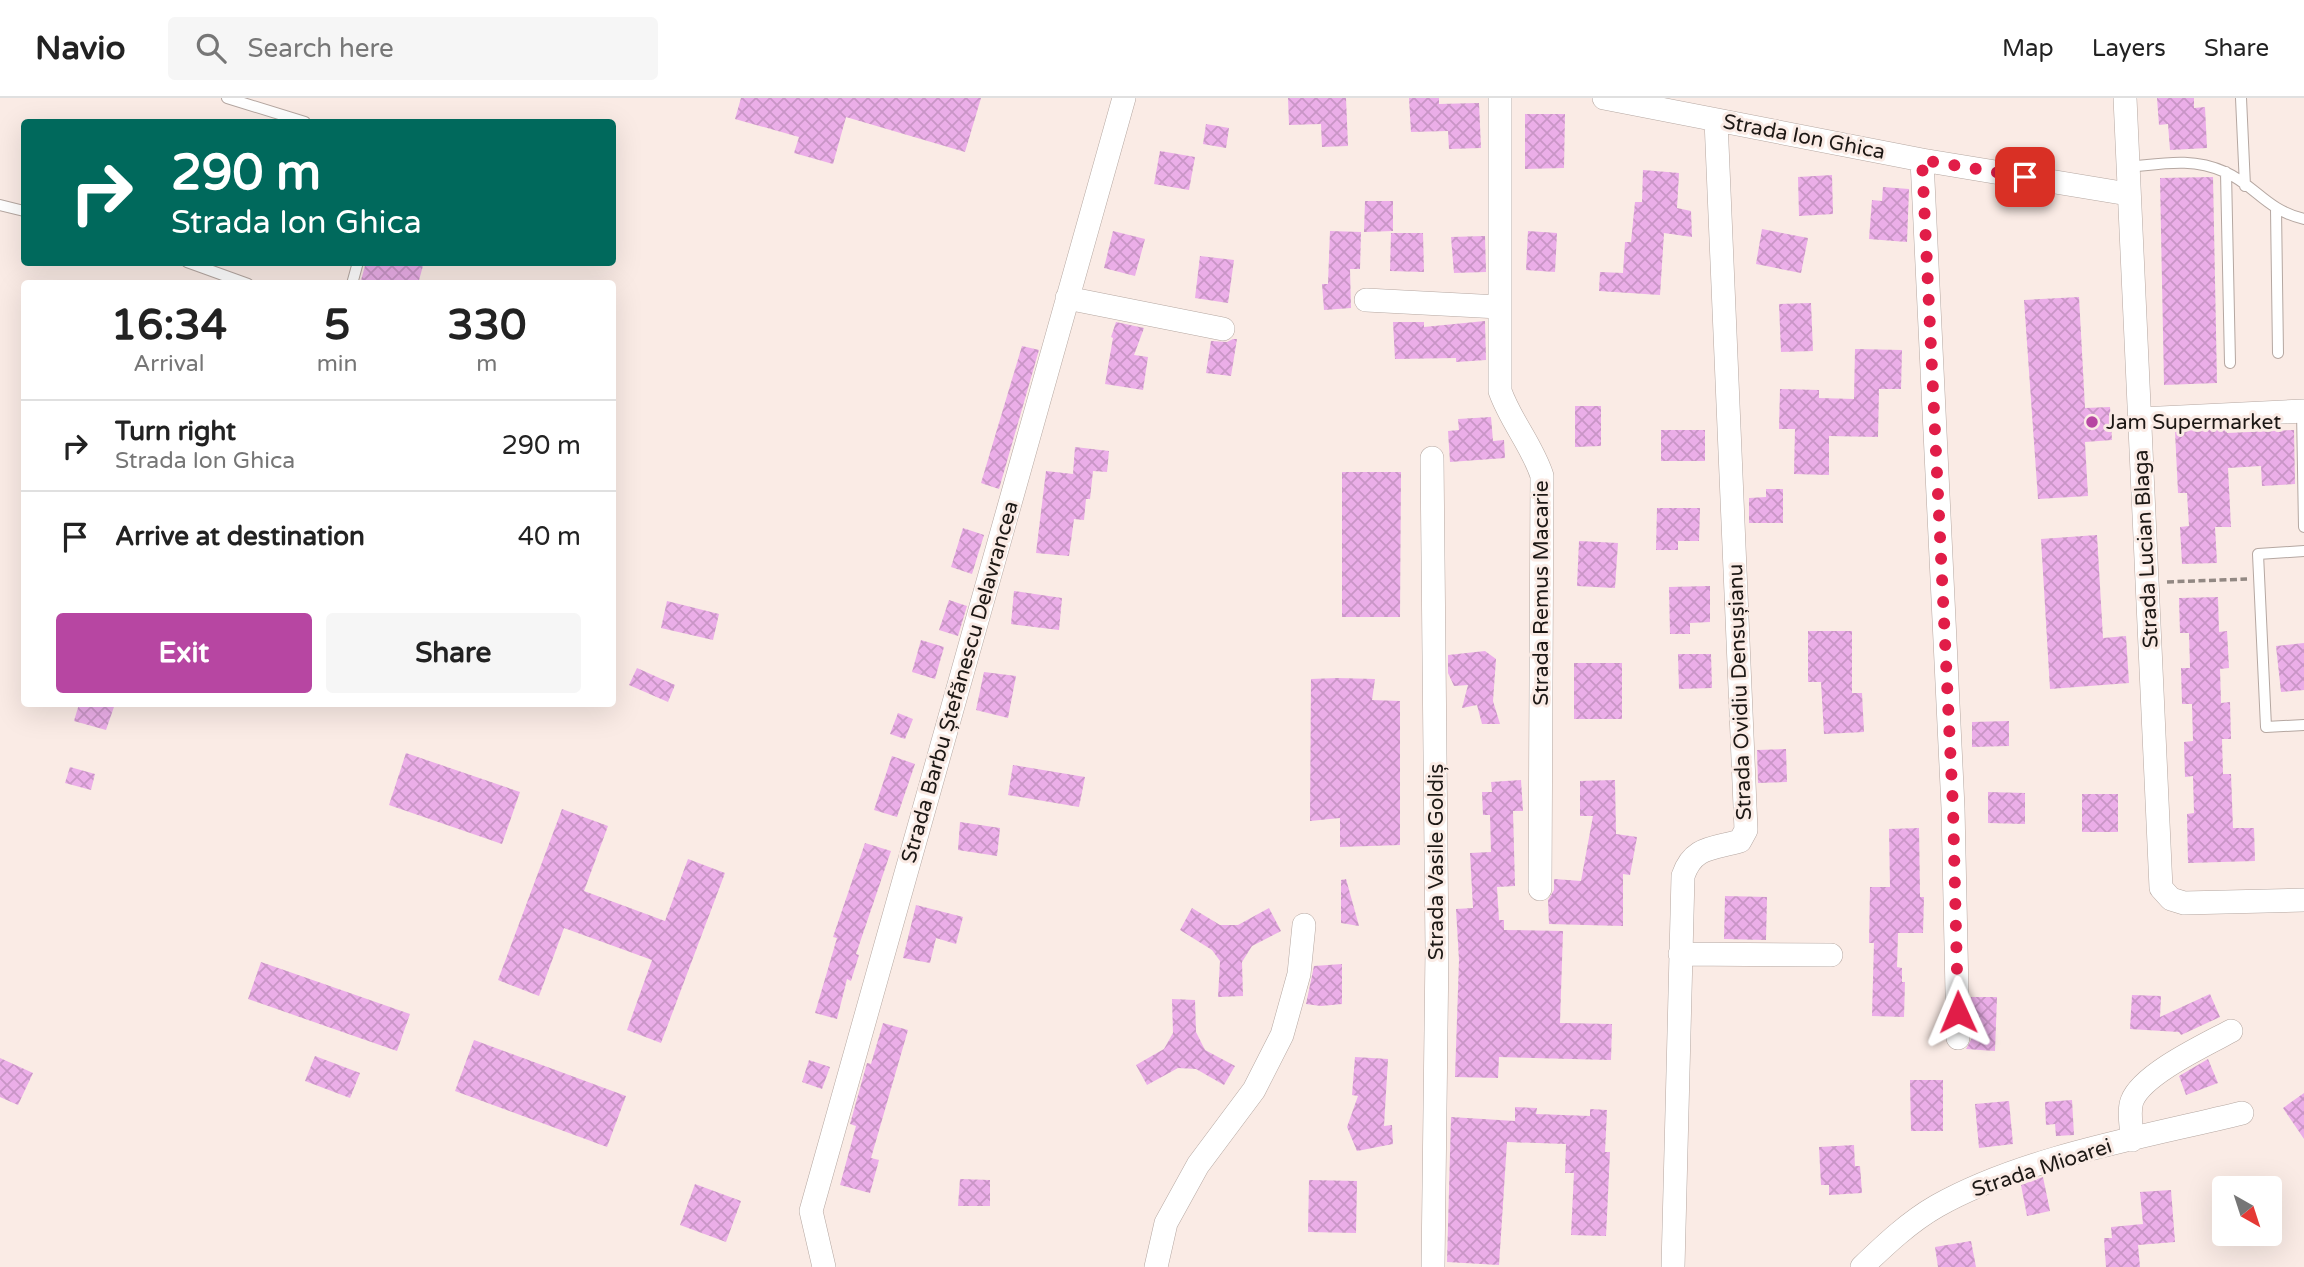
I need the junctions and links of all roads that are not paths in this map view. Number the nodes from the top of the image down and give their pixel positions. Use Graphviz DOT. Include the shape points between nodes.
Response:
graph roads {
  1 [pos="227,98"];
  2 [pos="1124,98"];
  3 [pos="1500,98"];
  4 [pos="1604,98"];
  5 [pos="2125,98"];
  6 [pos="2241,98"];
  7 [pos="295,119"];
  8 [pos="1716,120"];
  9 [pos="1922,160"];
  10 [pos="2128,167"];
  11 [pos="2226,172"];
  12 [pos="2245,186"];
  13 [pos="2129,194"];
  14 [pos="0,205"];
  15 [pos="2276,209"];
  16 [pos="21,210"];
  17 [pos="2304,219"];
  18 [pos="198,266"];
  19 [pos="237,280"];
  20 [pos="1068,298"];
  21 [pos="1366,300"];
  22 [pos="1499,307"];
  23 [pos="1223,329"];
  24 [pos="2278,353"];
  25 [pos="2230,363"];
  26 [pos="2303,411"];
  27 [pos="2140,419"];
  28 [pos="1432,458"];
  29 [pos="2304,527"];
  30 [pos="2304,551"];
  31 [pos="2304,725"];
  32 [pos="1540,889"];
  33 [pos="2304,900"];
  34 [pos="1304,925"];
  35 [pos="1680,954"];
  36 [pos="1831,955"];
  37 [pos="2231,1031"];
  38 [pos="1958,1038"];
  39 [pos="2242,1113"];
  40 [pos="2132,1140"];
  41 [pos="824,1267"];
  42 [pos="1156,1267"];
  43 [pos="1433,1267"];
  44 [pos="1673,1267"];
  45 [pos="1862,1267"];
  1 -- 7 [label="lane"];
  2 -- 20 [label="street, Strada Barbu Ștefănescu Delavrancea"];
  3 -- 22 [label="street, Strada Remus Macarie"];
  4 -- 8 [label="street, Strada Ion Ghica"];
  5 -- 10 [label="street, Strada Lucian Blaga"];
  6 -- 12 [label="lane"];
  8 -- 9 [label="street, Strada Ion Ghica"];
  8 -- 35 [label="street, Strada Ovidiu Densușianu" via="1746,830 1741,841 1695,854 1687,864"];
  9 -- 13 [label="street, Strada Ion Ghica"];
  9 -- 38 [label="street" via="1953,808"];
  10 -- 11 [label="lane" via="2188,161"];
  10 -- 13 [label="street, Strada Lucian Blaga"];
  11 -- 12 [label="lane"];
  11 -- 25 [label="lane"];
  12 -- 15 [label="lane"];
  13 -- 27 [label="street, Strada Lucian Blaga"];
  14 -- 16 [label="lane"];
  15 -- 17 [label="lane"];
  15 -- 24 [label="lane"];
  18 -- 19 [label="lane"];
  20 -- 23 [label="street"];
  20 -- 41 [label="street, Strada Barbu Ștefănescu Delavrancea" via="811,1211"];
  21 -- 22 [label="street"];
  22 -- 32 [label="street, Strada Remus Macarie" via="1500,391 1535,453 1542,476"];
  26 -- 27 [label="street"];
  26 -- 29 [label="lane"];
  27 -- 33 [label="street, Strada Lucian Blaga" via="2161,888 2171,899 2185,903"];
  28 -- 43 [label="street, Strada Vasile Goldiș" via="1437,950"];
  30 -- 31 [label="lane" via="2258,554 2266,727"];
  34 -- 42 [label="street" via="1299,974 1282,1035 1254,1090 1198,1165 1166,1223"];
  35 -- 36 [label="street"];
  35 -- 44 [label="street, Strada Ovidiu Densușianu"];
  37 -- 40 [label="street" via="2172,1062 2143,1087 2132,1100"];
  39 -- 40 [label="street, Strada Mioarei"];
  40 -- 45 [label="street, Strada Mioarei" via="1982,1184 1935,1207"];
}
